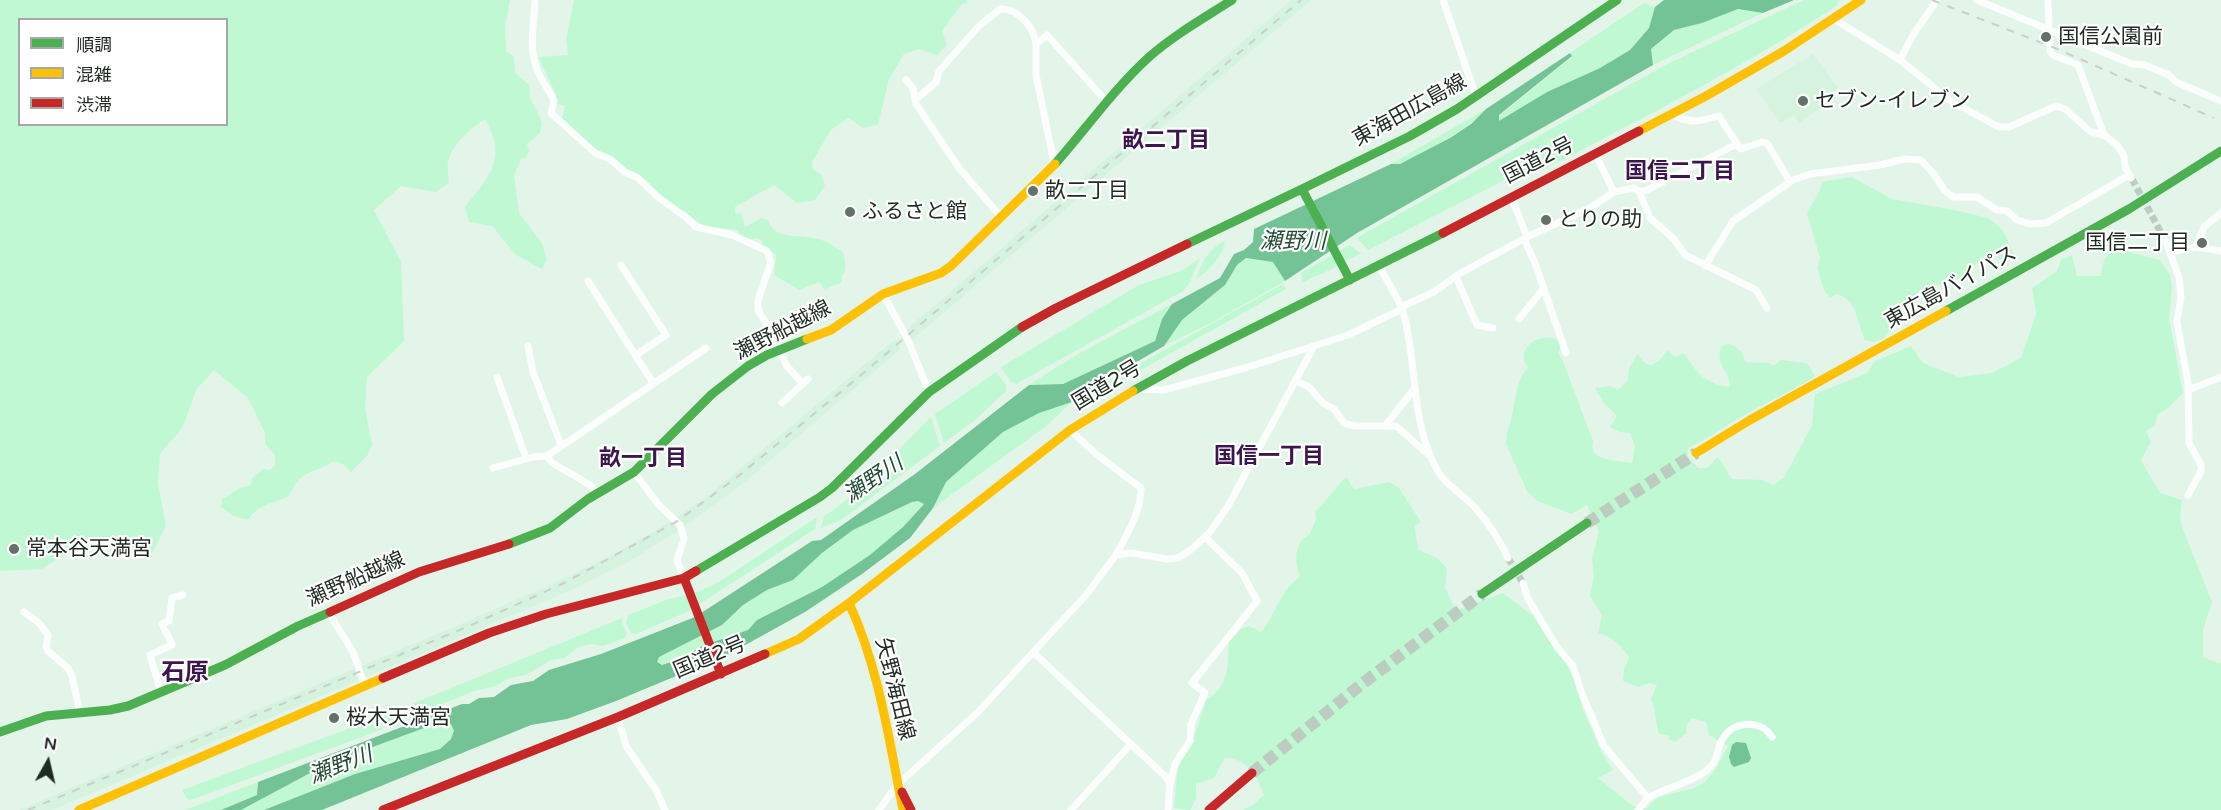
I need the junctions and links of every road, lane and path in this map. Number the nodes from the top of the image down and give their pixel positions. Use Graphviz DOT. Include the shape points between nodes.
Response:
graph roads {
  1 [pos="535,0"];
  2 [pos="1232,0"];
  3 [pos="1443,0"];
  4 [pos="1617,0"];
  5 [pos="1861,0"];
  6 [pos="1937,0"];
  7 [pos="1977,0"];
  8 [pos="2048,0"];
  9 [pos="1834,19"];
  10 [pos="2049,30"];
  11 [pos="1036,44"];
  12 [pos="1900,60"];
  13 [pos="906,80"];
  14 [pos="1476,96"];
  15 [pos="915,100"];
  16 [pos="1106,101"];
  17 [pos="2221,101"];
  18 [pos="1671,114"];
  19 [pos="2104,135"];
  20 [pos="1737,144"];
  21 [pos="2221,151"];
  22 [pos="1595,153"];
  23 [pos="1056,163"];
  24 [pos="1790,182"];
  25 [pos="1303,191"];
  26 [pos="1639,191"];
  27 [pos="1614,192"];
  28 [pos="1511,196"];
  29 [pos="2221,213"];
  30 [pos="1001,218"];
  31 [pos="1525,238"];
  32 [pos="2165,240"];
  33 [pos="2196,247"];
  34 [pos="2221,251"];
  35 [pos="2171,252"];
  36 [pos="621,265"];
  37 [pos="1379,266"];
  38 [pos="1705,266"];
  39 [pos="1456,277"];
  40 [pos="1350,280"];
  41 [pos="588,281"];
  42 [pos="1544,288"];
  43 [pos="883,294"];
  44 [pos="1401,308"];
  45 [pos="1767,308"];
  46 [pos="1519,319"];
  47 [pos="1493,328"];
  48 [pos="528,346"];
  49 [pos="1314,346"];
  50 [pos="706,348"];
  51 [pos="780,350"];
  52 [pos="1566,353"];
  53 [pos="636,355"];
  54 [pos="497,377"];
  55 [pos="2221,377"];
  56 [pos="1296,381"];
  57 [pos="653,383"];
  58 [pos="1415,388"];
  59 [pos="1136,389"];
  60 [pos="2188,390"];
  61 [pos="929,392"];
  62 [pos="782,403"];
  63 [pos="1385,426"];
  64 [pos="1070,430"];
  65 [pos="561,445"];
  66 [pos="1696,453"];
  67 [pos="547,456"];
  68 [pos="1431,457"];
  69 [pos="526,458"];
  70 [pos="493,468"];
  71 [pos="634,472"];
  72 [pos="598,492"];
  73 [pos="2188,495"];
  74 [pos="1587,523"];
  75 [pos="1205,537"];
  76 [pos="1116,555"];
  77 [pos="1508,558"];
  78 [pos="684,578"];
  79 [pos="1523,583"];
  80 [pos="1482,594"];
  81 [pos="183,595"];
  82 [pos="849,603"];
  83 [pos="24,612"];
  84 [pos="329,613"];
  85 [pos="1033,652"];
  86 [pos="721,674"];
  87 [pos="365,686"];
  88 [pos="161,692"];
  89 [pos="80,713"];
  90 [pos="618,717"];
  91 [pos="0,732"];
  92 [pos="1772,737"];
  93 [pos="1131,744"];
  94 [pos="1252,773"];
  95 [pos="1170,784"];
  96 [pos="897,785"];
  97 [pos="1648,798"];
  98 [pos="1212,807"];
  99 [pos="79,810"];
  100 [pos="383,810"];
  101 [pos="665,810"];
  102 [pos="879,810"];
  103 [pos="903,810"];
  104 [pos="911,810"];
  105 [pos="1071,810"];
  106 [pos="1168,810"];
  107 [pos="1638,810"];
  1 -- 51 [label="street" via="533,52 554,101 551,113 595,153 638,178 696,227 732,235 767,251 771,262 757,305"];
  2 -- 16 [label="main road, 瀬野船越線" via="1149,57"];
  3 -- 14 [label="street"];
  4 -- 14 [label="main road, 東海田広島線"];
  5 -- 9 [label="main road, 国道2号"];
  6 -- 12 [label="street"];
  7 -- 10 [label="street"];
  8 -- 10 [label="street"];
  9 -- 12 [label="street"];
  9 -- 18 [label="main road, 国道2号"];
  10 -- 17 [label="street" via="2132,64 2145,65"];
  10 -- 19 [label="street" via="2053,55 2078,65"];
  11 -- 15 [label="street" via="1026,22 1011,11 1000,9 979,26 939,71 936,82"];
  11 -- 16 [label="street" via="1047,36"];
  11 -- 23 [label="street" via="1036,75"];
  12 -- 19 [label="street" via="1952,102 1999,127 2009,127 2056,106 2091,132"];
  13 -- 15 [label="street" via="913,88"];
  14 -- 25 [label="main road, 東海田広島線" via="1410,136"];
  15 -- 30 [label="street" via="959,168"];
  16 -- 23 [label="main road, 瀬野船越線"];
  18 -- 20 [label="street" via="1684,121 1699,122 1719,116"];
  18 -- 22 [label="main road, 国道2号"];
  19 -- 24 [label="street" via="2117,145 2131,177 2046,223 2017,220 1977,197 1953,197 1922,160 1904,159 1802,175"];
  20 -- 24 [label="street" via="1741,149 1767,143"];
  20 -- 26 [label="street"];
  21 -- 66 [label="main road, 東広島バイパス" via="2129,209"];
  22 -- 27 [label="street"];
  22 -- 28 [label="main road, 国道2号"];
  23 -- 30 [label="main road, 瀬野船越線"];
  24 -- 38 [label="street" via="1733,221"];
  25 -- 40 [label="main road"];
  25 -- 61 [label="main road, 東海田広島線" via="1056,308"];
  26 -- 27 [label="street"];
  26 -- 38 [label="street" via="1654,223 1674,239 1684,255"];
  27 -- 31 [label="street" via="1590,208"];
  28 -- 31 [label="street"];
  28 -- 37 [label="main road, 国道2号"];
  29 -- 33 [label="street" via="2204,227"];
  30 -- 43 [label="main road, 瀬野船越線" via="941,273"];
  31 -- 39 [label="street"];
  31 -- 42 [label="street"];
  32 -- 35 [label="street"];
  33 -- 34 [label="street"];
  33 -- 35 [label="street"];
  35 -- 60 [label="street" via="2179,277 2177,322"];
  36 -- 53 [label="street" via="666,335"];
  37 -- 40 [label="main road, 国道2号"];
  37 -- 44 [label="street"];
  38 -- 45 [label="street" via="1756,290"];
  39 -- 44 [label="street"];
  39 -- 47 [label="street" via="1477,325"];
  40 -- 59 [label="main road, 国道2号"];
  41 -- 53 [label="street"];
  42 -- 46 [label="street"];
  42 -- 52 [label="street"];
  43 -- 51 [label="main road, 瀬野船越線" via="831,330"];
  43 -- 61 [label="street" via="908,339"];
  44 -- 49 [label="street" via="1348,335"];
  44 -- 58 [label="street"];
  48 -- 65 [label="street" via="533,372"];
  49 -- 56 [label="street"];
  49 -- 59 [label="street" via="1164,390"];
  50 -- 57 [label="street"];
  51 -- 62 [label="street" via="786,365 805,381"];
  51 -- 71 [label="main road, 瀬野船越線" via="756,361 712,394"];
  53 -- 57 [label="street"];
  54 -- 69 [label="street"];
  55 -- 60 [label="street"];
  56 -- 63 [label="street" via="1309,387 1344,423"];
  56 -- 75 [label="street" via="1228,506"];
  57 -- 65 [label="street"];
  58 -- 63 [label="street"];
  58 -- 68 [label="street"];
  59 -- 64 [label="main road, 国道2号"];
  60 -- 73 [label="street" via="2189,443 2201,471"];
  61 -- 78 [label="main road, 東海田広島線" via="832,488"];
  63 -- 68 [label="street" via="1396,426"];
  64 -- 76 [label="street" via="1141,488 1132,524"];
  64 -- 82 [label="main road, 国道2号"];
  65 -- 67 [label="street"];
  67 -- 69 [label="street"];
  67 -- 72 [label="street"];
  68 -- 77 [label="street" via="1445,482 1467,499"];
  69 -- 70 [label="street"];
  71 -- 72 [label="main road, 瀬野船越線"];
  71 -- 78 [label="street" via="680,525 684,539 677,560"];
  72 -- 84 [label="main road, 瀬野船越線" via="539,534 419,572"];
  74 -- 80 [label="main road"];
  75 -- 76 [label="street" via="1178,558"];
  75 -- 95 [label="street" via="1242,573 1257,601 1192,683 1205,693 1191,724 1190,741 1175,764"];
  76 -- 85 [label="street" via="1086,596"];
  78 -- 86 [label="main road"];
  78 -- 87 [label="main road, 東海田広島線" via="501,629"];
  79 -- 97 [label="street" via="1528,599 1573,666 1604,746"];
  81 -- 88 [label="street" via="172,598 169,621 162,624 172,645 150,655"];
  82 -- 86 [label="main road, 国道2号" via="799,639"];
  82 -- 96 [label="main road, 矢野海田線" via="874,669"];
  83 -- 89 [label="street" via="39,622 48,635 48,651 72,676"];
  84 -- 87 [label="street" via="353,652"];
  84 -- 88 [label="main road, 瀬野船越線"];
  85 -- 93 [label="street"];
  85 -- 96 [label="street" via="977,713"];
  86 -- 90 [label="main road, 国道2号"];
  87 -- 99 [label="main road, 東海田広島線"];
  88 -- 89 [label="main road, 瀬野船越線" via="128,706"];
  89 -- 91 [label="main road, 瀬野船越線" via="46,716"];
  90 -- 100 [label="main road, 国道2号"];
  90 -- 101 [label="street" via="626,746"];
  92 -- 97 [label="street" via="1761,726 1752,724 1731,730 1708,769"];
  93 -- 95 [label="street"];
  93 -- 105 [label="street"];
  94 -- 98 [label="main road"];
  95 -- 106 [label="street"];
  96 -- 102 [label="street"];
  96 -- 103 [label="main road, 矢野海田線"];
  96 -- 104 [label="main road, 矢野海田線"];
  97 -- 107 [label="street"];
}
